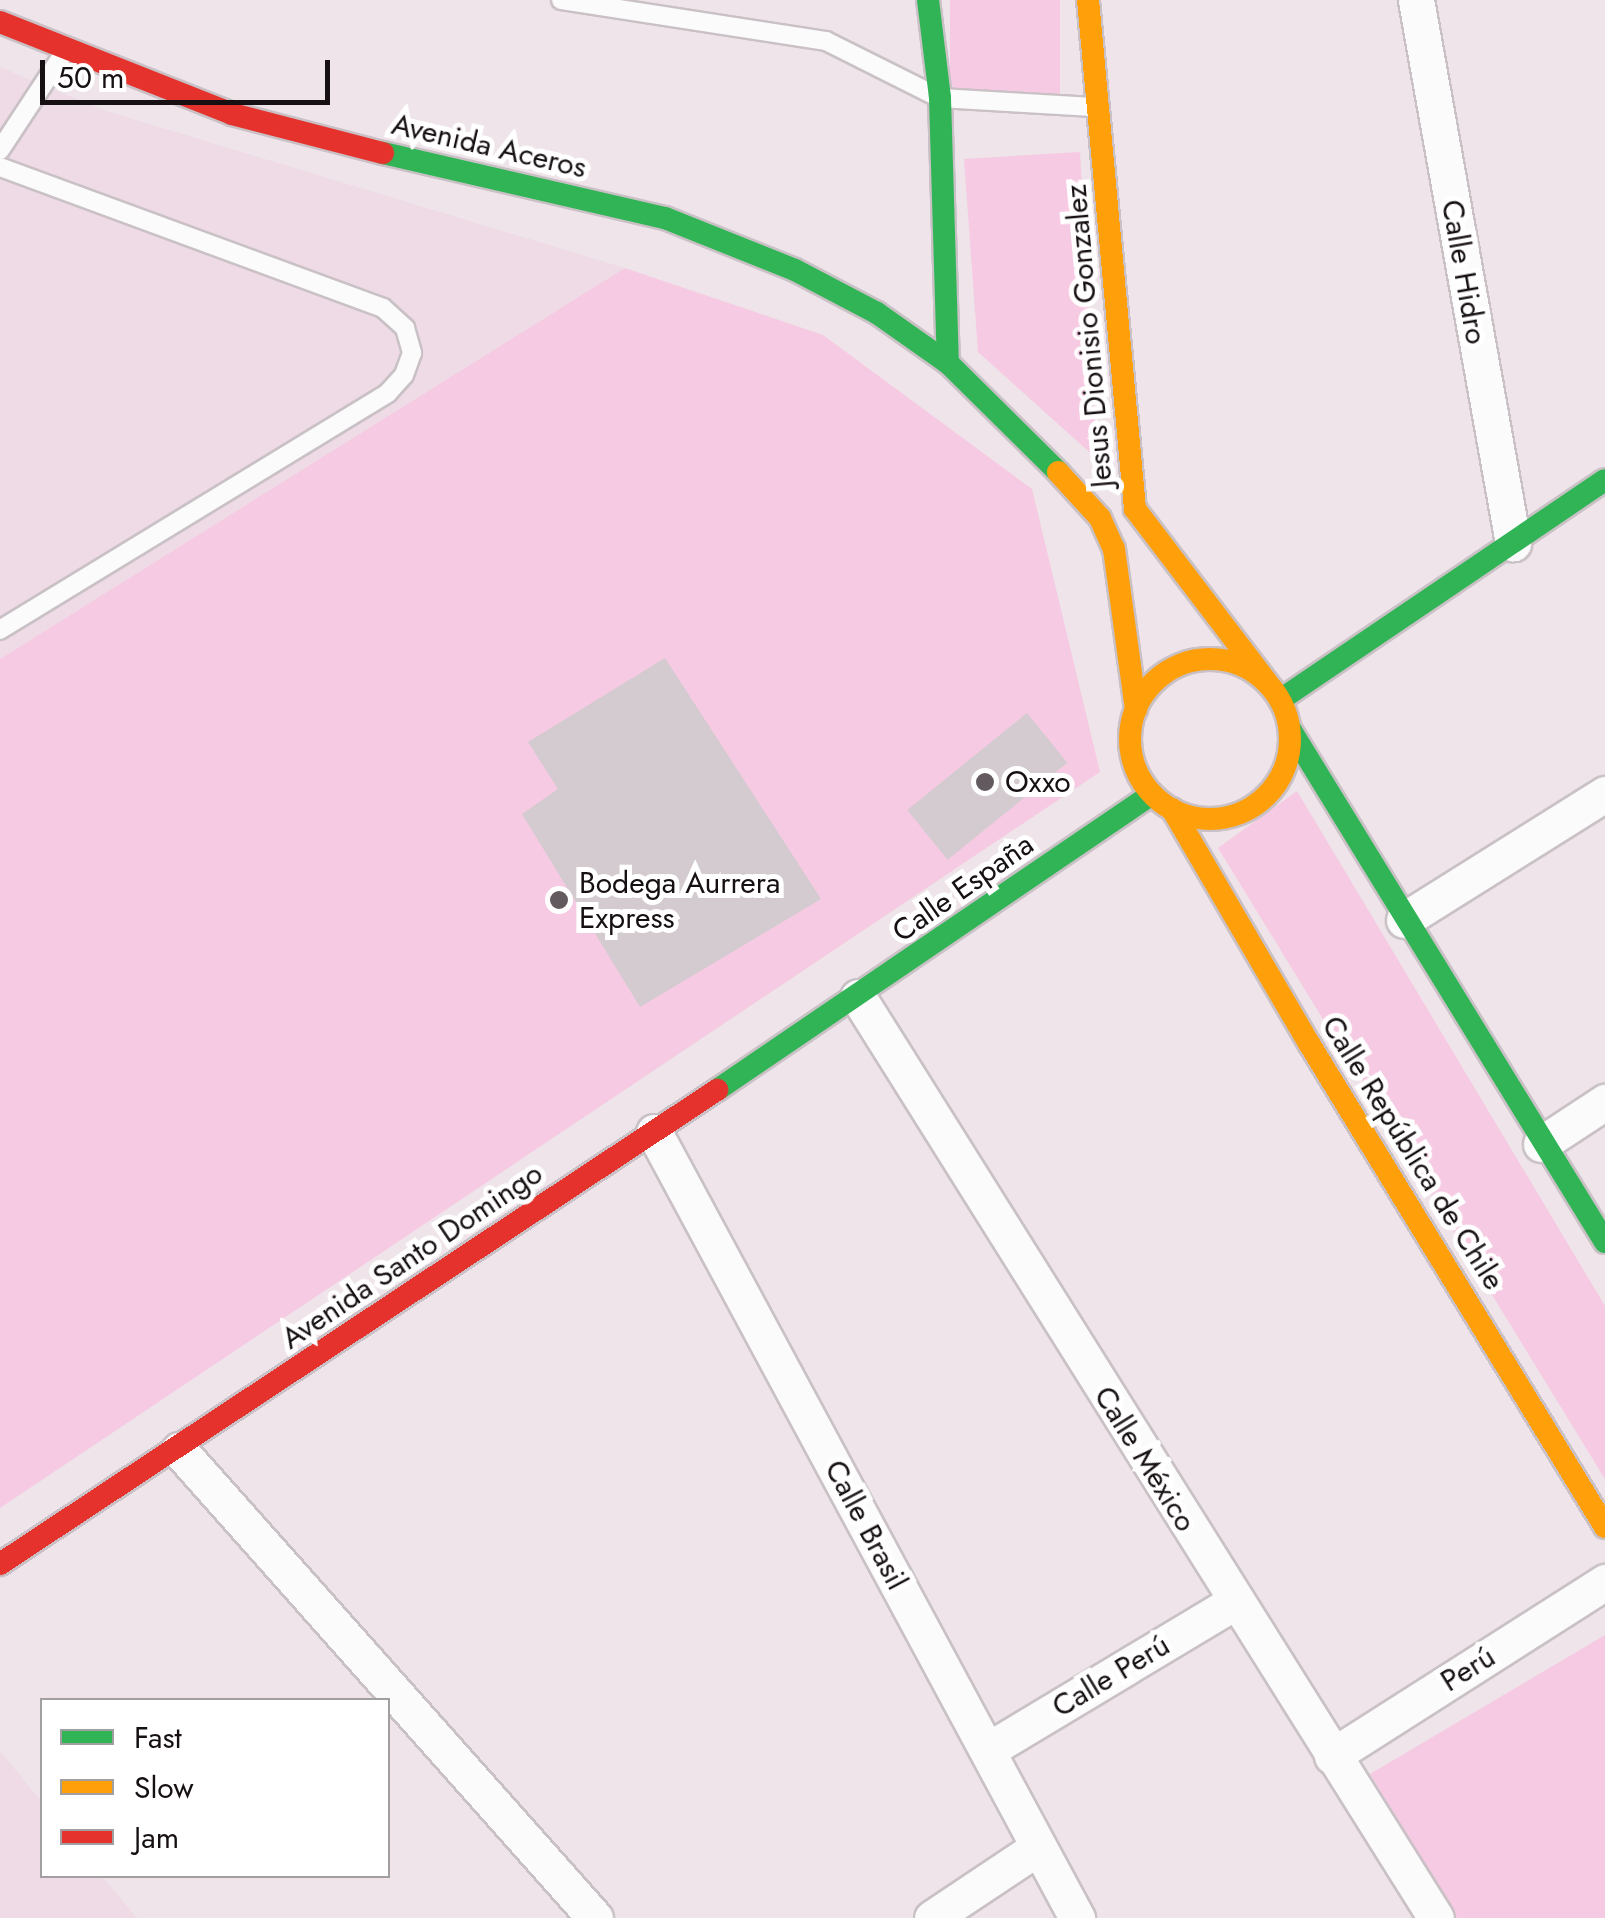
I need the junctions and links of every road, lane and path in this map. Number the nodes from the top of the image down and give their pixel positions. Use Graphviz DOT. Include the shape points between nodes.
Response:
graph roads {
  1 [pos="561,0"];
  2 [pos="928,0"];
  3 [pos="1088,0"];
  4 [pos="1416,0"];
  5 [pos="0,22"];
  6 [pos="66,50"];
  7 [pos="940,98"];
  8 [pos="1098,108"];
  9 [pos="0,150"];
  10 [pos="0,167"];
  11 [pos="948,363"];
  12 [pos="1605,480"];
  13 [pos="1135,509"];
  14 [pos="1100,518"];
  15 [pos="1513,543"];
  16 [pos="0,630"];
  17 [pos="1273,691"];
  18 [pos="1136,708"];
  19 [pos="1290,729"];
  20 [pos="1152,794"];
  21 [pos="1605,794"];
  22 [pos="1172,809"];
  23 [pos="1404,920"];
  24 [pos="858,997"];
  25 [pos="1605,1102"];
  26 [pos="654,1132"];
  27 [pos="1541,1144"];
  28 [pos="1605,1242"];
  29 [pos="179,1450"];
  30 [pos="1605,1527"];
  31 [pos="0,1564"];
  32 [pos="1605,1582"];
  33 [pos="1234,1602"];
  34 [pos="988,1750"];
  35 [pos="1332,1756"];
  36 [pos="1037,1848"];
  37 [pos="596,1918"];
  38 [pos="932,1918"];
  39 [pos="1077,1918"];
  40 [pos="1436,1918"];
  1 -- 7 [label="lane" via="826,41"];
  2 -- 7 [label="street"];
  3 -- 8 [label="street, Jesus Dionisio Gonzalez"];
  4 -- 15 [label="street, Calle Hidro"];
  5 -- 6 [label="street, Avenida Aceros"];
  6 -- 9 [label="lane"];
  6 -- 11 [label="street, Avenida Aceros" via="232,114 316,138 665,218 795,270 877,313"];
  7 -- 8 [label="lane"];
  7 -- 11 [label="street"];
  8 -- 13 [label="street, Jesus Dionisio Gonzalez"];
  10 -- 16 [label="lane" via="383,308 405,328 412,352 388,393"];
  11 -- 14 [label="street, Avenida Aceros"];
  12 -- 15 [label="street"];
  13 -- 14 [label="street"];
  13 -- 17 [label="street, Jesus Dionisio Gonzalez"];
  14 -- 18 [label="street" via="1114,548"];
  15 -- 17 [label="street"];
  17 -- 18 [label="street" via="1227,661 1183,664 1147,690"];
  17 -- 19 [label="street"];
  18 -- 20 [label="street" via="1132,754"];
  19 -- 22 [label="street" via="1281,778 1265,798 1218,818"];
  19 -- 23 [label="street"];
  20 -- 22 [label="street"];
  20 -- 24 [label="street, Calle España"];
  21 -- 23 [label="street"];
  22 -- 30 [label="street, Calle República de Chile"];
  23 -- 27 [label="street"];
  24 -- 26 [label="street, Avenida Santo Domingo"];
  24 -- 33 [label="street, Calle México"];
  25 -- 27 [label="street"];
  26 -- 29 [label="street, Avenida Santo Domingo"];
  26 -- 34 [label="street, Calle Brasil"];
  27 -- 28 [label="street"];
  29 -- 31 [label="street, Avenida Santo Domingo"];
  29 -- 37 [label="street"];
  32 -- 35 [label="street, Perú"];
  33 -- 34 [label="street, Calle Perú"];
  33 -- 35 [label="street, Calle México"];
  34 -- 36 [label="street, Calle Brasil"];
  35 -- 40 [label="street, Calle México"];
  36 -- 38 [label="street"];
  36 -- 39 [label="street, Calle Brasil"];
}
